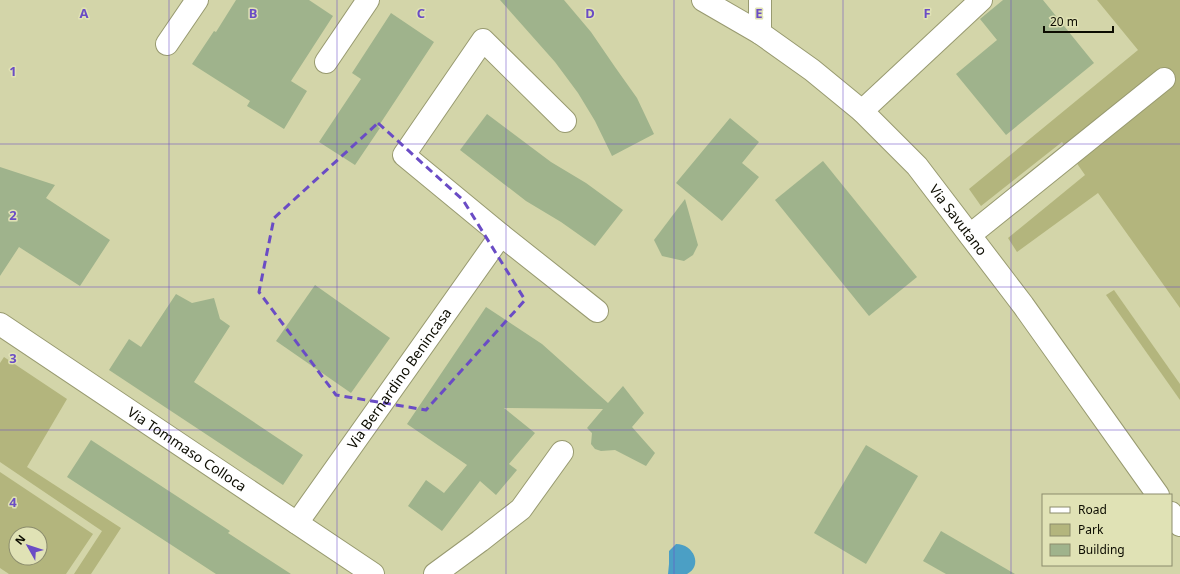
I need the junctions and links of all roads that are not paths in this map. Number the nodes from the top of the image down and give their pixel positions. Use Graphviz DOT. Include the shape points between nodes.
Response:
graph roads {
  1 [pos="197,0"];
  2 [pos="368,0"];
  3 [pos="703,0"];
  4 [pos="760,0"];
  5 [pos="981,0"];
  6 [pos="760,33"];
  7 [pos="167,44"];
  8 [pos="326,62"];
  9 [pos="1164,79"];
  10 [pos="862,111"];
  11 [pos="565,121"];
  12 [pos="501,235"];
  13 [pos="970,235"];
  14 [pos="598,311"];
  15 [pos="0,324"];
  16 [pos="562,452"];
  17 [pos="1157,494"];
  18 [pos="1172,514"];
  19 [pos="297,523"];
  20 [pos="1180,525"];
  21 [pos="373,574"];
  22 [pos="435,574"];
  1 -- 7 [label="street"];
  2 -- 8 [label="street"];
  3 -- 6 [label="street, Via Savutano"];
  4 -- 6 [label="street"];
  5 -- 10 [label="street"];
  6 -- 10 [label="street, Via Savutano" via="812,70"];
  9 -- 13 [label="street"];
  10 -- 13 [label="street, Via Savutano" via="917,166"];
  11 -- 12 [label="street" via="483,40 404,155"];
  12 -- 14 [label="street"];
  12 -- 19 [label="street, Via Bernardino Benincasa"];
  13 -- 17 [label="street, Via Savutano"];
  15 -- 19 [label="street, Via Tommaso Colloca"];
  16 -- 22 [label="street" via="521,509"];
  18 -- 20 [label="street"];
  19 -- 21 [label="street, Via Tommaso Colloca"];
}
